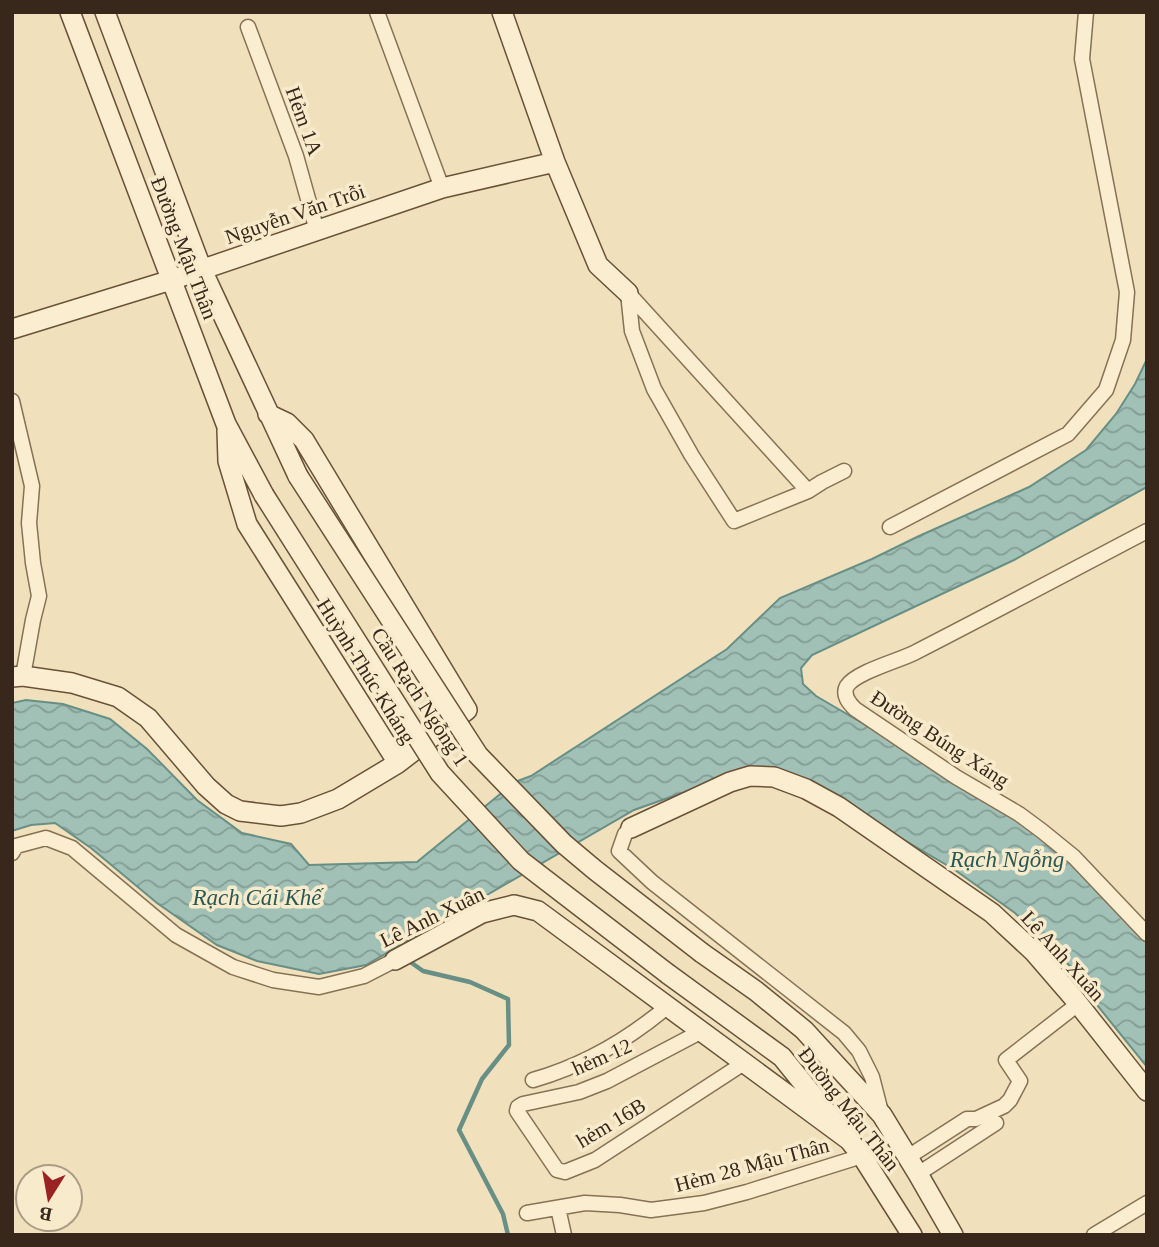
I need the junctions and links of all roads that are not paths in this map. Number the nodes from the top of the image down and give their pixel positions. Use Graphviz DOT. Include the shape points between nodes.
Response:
graph roads {
  1 [pos="71,12"];
  2 [pos="105,12"];
  3 [pos="377,12"];
  4 [pos="502,12"];
  5 [pos="1086,12"];
  6 [pos="248,27"];
  7 [pos="555,162"];
  8 [pos="442,188"];
  9 [pos="317,231"];
  10 [pos="202,270"];
  11 [pos="171,280"];
  12 [pos="628,293"];
  13 [pos="12,330"];
  14 [pos="12,401"];
  15 [pos="268,414"];
  16 [pos="226,424"];
  17 [pos="844,471"];
  18 [pos="298,476"];
  19 [pos="808,491"];
  20 [pos="264,495"];
  21 [pos="890,527"];
  22 [pos="1141,534"];
  23 [pos="1147,549"];
  24 [pos="18,677"];
  25 [pos="398,763"];
  26 [pos="631,828"];
  27 [pos="12,853"];
  28 [pos="1147,934"];
  29 [pos="702,953"];
  30 [pos="402,956"];
  31 [pos="668,974"];
  32 [pos="1078,1004"];
  33 [pos="668,1006"];
  34 [pos="702,1031"];
  35 [pos="744,1063"];
  36 [pos="533,1080"];
  37 [pos="1147,1091"];
  38 [pos="517,1111"];
  39 [pos="882,1115"];
  40 [pos="996,1123"];
  41 [pos="849,1140"];
  42 [pos="862,1156"];
  43 [pos="913,1166"];
  44 [pos="1147,1203"];
  45 [pos="558,1208"];
  46 [pos="527,1213"];
  47 [pos="564,1235"];
  48 [pos="912,1235"];
  49 [pos="953,1235"];
  50 [pos="1094,1235"];
  1 -- 11 [label="street, Đường Mậu Thân"];
  2 -- 10 [label="street, Đường Mậu Thân"];
  3 -- 8 [label="street"];
  4 -- 7 [label="street"];
  5 -- 21 [label="street" via="1082,59 1127,292 1123,340 1106,390 1068,434"];
  6 -- 9 [label="street, Hẻm 1A" via="296,156"];
  7 -- 8 [label="street, Nguyễn Văn Trỗi"];
  7 -- 12 [label="street" via="598,265"];
  8 -- 9 [label="street, Nguyễn Văn Trỗi"];
  9 -- 10 [label="street, Nguyễn Văn Trỗi"];
  10 -- 11 [label="street, Nguyễn Văn Trỗi"];
  10 -- 15 [label="street, Đường Mậu Thân"];
  11 -- 13 [label="street, Nguyễn Văn Trỗi"];
  11 -- 16 [label="street, Đường Mậu Thân"];
  12 -- 19 [label="street"];
  12 -- 19 [label="street" via="632,331 654,388 734,521"];
  14 -- 24 [label="street" via="32,486 29,523 39,596"];
  15 -- 18 [label="street, Đường Mậu Thân"];
  15 -- 25 [label="street" via="287,422 304,440 467,710"];
  16 -- 20 [label="street, Đường Mậu Thân"];
  16 -- 25 [label="street, Huỳnh Thúc Kháng" via="228,461 247,524"];
  17 -- 19 [label="street"];
  18 -- 29 [label="street, Cầu Rạch Ngỗng 1, bridge" via="478,755 564,844"];
  20 -- 31 [label="street, Cầu Rạch Ngỗng 1, bridge" via="440,774 522,861"];
  22 -- 23 [label="street"];
  22 -- 28 [label="street, Đường Búng Xáng" via="909,656 862,675 845,694 855,709 1042,831 1074,857"];
  24 -- 25 [label="street, Huỳnh Thúc Kháng" via="72,683 118,697 148,718 206,786 240,811 281,816 301,813 338,799"];
  26 -- 32 [label="street, Lê Anh Xuân" via="750,776 774,777 806,789 992,913 1034,952"];
  26 -- 39 [label="street" via="619,850 652,882 844,1032 872,1077"];
  27 -- 30 [label="street, Lê Anh Xuân" via="16,846 46,838 72,848 176,935 233,967 273,980 319,987 364,976"];
  29 -- 39 [label="street, Đường Mậu Thân" via="804,1030"];
  30 -- 33 [label="street, Lê Anh Xuân" via="482,913 514,905 538,911"];
  31 -- 41 [label="street, Đường Mậu Thân" via="782,1057"];
  32 -- 37 [label="street, Lê Anh Xuân"];
  32 -- 43 [label="street" via="1003,1056 1020,1081 1007,1103 967,1119"];
  33 -- 34 [label="street, Lê Anh Xuân"];
  33 -- 36 [label="street" via="574,1066"];
  34 -- 35 [label="street, Lê Anh Xuân"];
  34 -- 38 [label="street, hẻm 12" via="607,1081 523,1104"];
  35 -- 38 [label="street, hẻm 16B" via="595,1160 565,1172 557,1170"];
  35 -- 41 [label="street, Lê Anh Xuân"];
  39 -- 43 [label="street, Đường Mậu Thân"];
  40 -- 43 [label="street"];
  41 -- 42 [label="street, Đường Mậu Thân"];
  42 -- 45 [label="street, Hẻm 28 Mậu Thân" via="704,1203 651,1210 585,1203"];
  42 -- 48 [label="street, Đường Mậu Thân"];
  43 -- 49 [label="street, Đường Mậu Thân"];
  44 -- 50 [label="street"];
  45 -- 46 [label="street, Hẻm 28 Mậu Thân"];
  45 -- 47 [label="street"];
}
